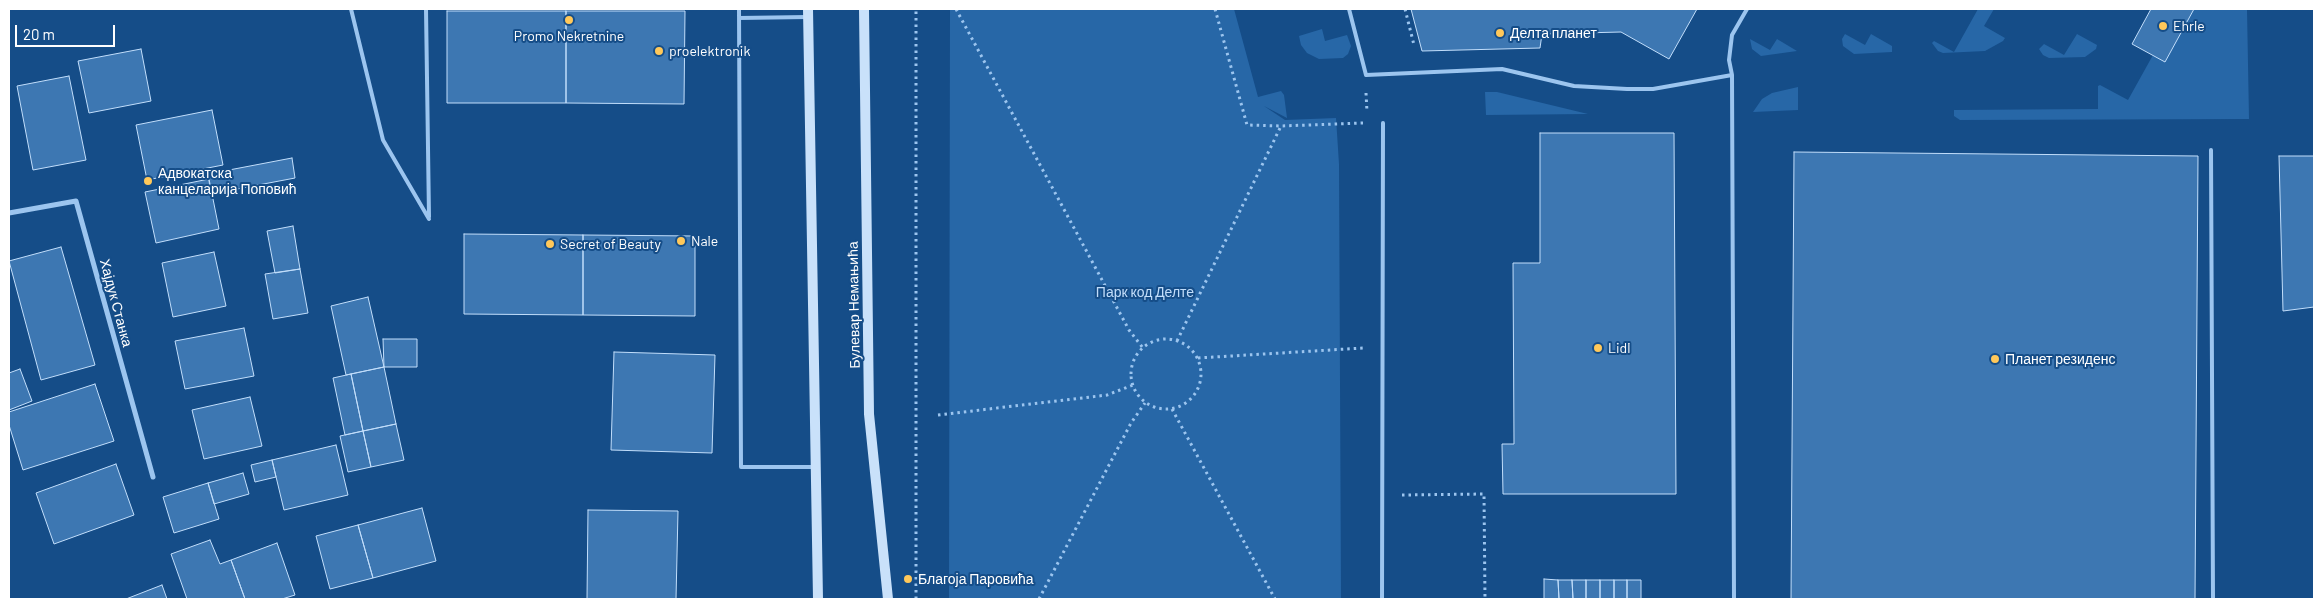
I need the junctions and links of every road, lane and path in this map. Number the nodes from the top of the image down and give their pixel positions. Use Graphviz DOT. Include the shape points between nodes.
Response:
graph roads {
  1 [pos="351,9"];
  2 [pos="426,9"];
  3 [pos="739,9"];
  4 [pos="864,9"];
  5 [pos="916,9"];
  6 [pos="956,9"];
  7 [pos="1215,9"];
  8 [pos="1349,9"];
  9 [pos="1405,9"];
  10 [pos="1747,9"];
  11 [pos="808,13"];
  12 [pos="739,18"];
  13 [pos="1414,45"];
  14 [pos="1366,75"];
  15 [pos="1732,75"];
  16 [pos="1367,123"];
  17 [pos="1383,123"];
  18 [pos="1281,126"];
  19 [pos="2211,150"];
  20 [pos="9,213"];
  21 [pos="1177,341"];
  22 [pos="1383,346"];
  23 [pos="1143,348"];
  24 [pos="1198,358"];
  25 [pos="1133,385"];
  26 [pos="1145,403"];
  27 [pos="1172,409"];
  28 [pos="938,415"];
  29 [pos="815,467"];
  30 [pos="153,477"];
  31 [pos="1402,495"];
  32 [pos="818,599"];
  33 [pos="888,599"];
  34 [pos="916,599"];
  35 [pos="1039,599"];
  36 [pos="1275,599"];
  37 [pos="1382,599"];
  38 [pos="1485,599"];
  39 [pos="1734,599"];
  40 [pos="2214,599"];
  1 -- 2 [label="lane" via="383,140 429,219"];
  3 -- 12 [label="lane"];
  4 -- 33 [label="street, Булевар Немањића" via="869,414"];
  5 -- 34 [label="path"];
  6 -- 23 [label="path" via="1129,330"];
  7 -- 18 [label="path" via="1247,125"];
  8 -- 14 [label="lane"];
  9 -- 13 [label="path"];
  10 -- 15 [label="lane" via="1732,35"];
  11 -- 12 [label="lane"];
  11 -- 29 [label="street"];
  12 -- 29 [label="lane" via="742,467"];
  14 -- 15 [label="lane" via="1502,69 1574,86 1627,90 1653,89"];
  14 -- 16 [label="path"];
  15 -- 39 [label="lane"];
  16 -- 17 [label="path"];
  16 -- 18 [label="path"];
  17 -- 22 [label="lane"];
  18 -- 21 [label="path"];
  19 -- 40 [label="lane"];
  20 -- 30 [label="street, Хајдук Станка" via="76,201"];
  21 -- 23 [label="path" via="1165,339"];
  21 -- 24 [label="path"];
  22 -- 24 [label="path"];
  22 -- 37 [label="lane"];
  23 -- 25 [label="path" via="1131,372"];
  24 -- 27 [label="path" via="1201,369 1197,390 1191,399"];
  25 -- 26 [label="path"];
  25 -- 28 [label="path" via="1107,395"];
  26 -- 27 [label="path"];
  26 -- 35 [label="path" via="1131,423"];
  27 -- 36 [label="path"];
  29 -- 32 [label="street"];
  31 -- 38 [label="path" via="1484,494"];
}
